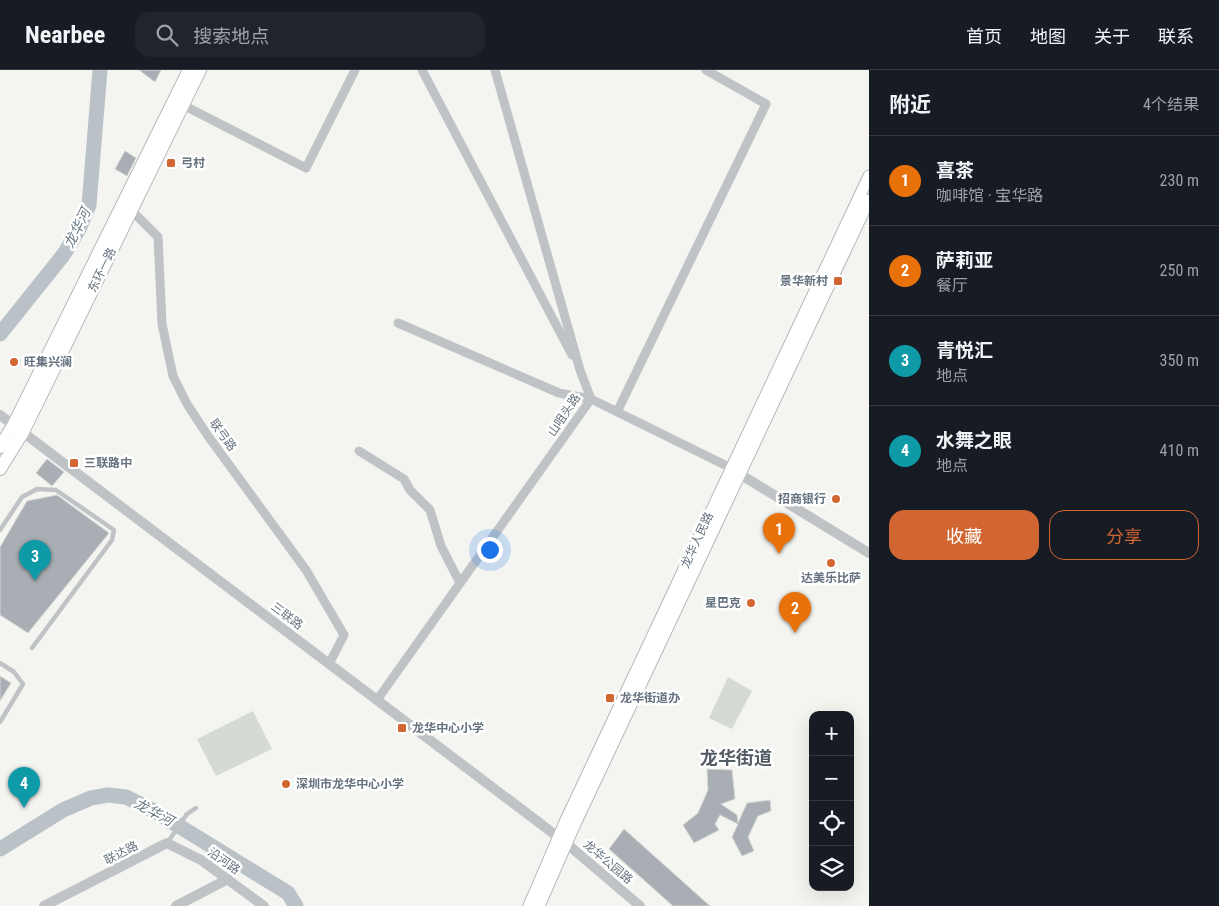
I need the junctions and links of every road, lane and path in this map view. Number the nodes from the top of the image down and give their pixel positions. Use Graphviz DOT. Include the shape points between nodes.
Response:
graph roads {
  1 [pos="189,70"];
  2 [pos="200,70"];
  3 [pos="355,70"];
  4 [pos="422,70"];
  5 [pos="496,70"];
  6 [pos="706,70"];
  7 [pos="178,103"];
  8 [pos="869,176"];
  9 [pos="869,200"];
  10 [pos="127,206"];
  11 [pos="398,323"];
  12 [pos="580,370"];
  13 [pos="591,399"];
  14 [pos="618,412"];
  15 [pos="0,415"];
  16 [pos="18,428"];
  17 [pos="0,447"];
  18 [pos="359,452"];
  19 [pos="0,469"];
  20 [pos="735,471"];
  21 [pos="0,530"];
  22 [pos="869,553"];
  23 [pos="460,583"];
  24 [pos="32,648"];
  25 [pos="0,663"];
  26 [pos="330,664"];
  27 [pos="377,700"];
  28 [pos="0,722"];
  29 [pos="196,808"];
  30 [pos="170,839"];
  31 [pos="562,841"];
  32 [pos="228,879"];
  33 [pos="44,906"];
  34 [pos="176,906"];
  35 [pos="264,906"];
  36 [pos="529,906"];
  37 [pos="539,906"];
  38 [pos="640,906"];
  1 -- 7 [label="main road, 东环一路"];
  2 -- 7 [label="main road, 东环一路"];
  3 -- 7 [label="street" via="306,168"];
  4 -- 12 [label="street"];
  5 -- 12 [label="street, 山咀头路"];
  6 -- 14 [label="street" via="766,104"];
  7 -- 10 [label="main road, 东环一路"];
  8 -- 20 [label="main road, 龙华人民路"];
  9 -- 20 [label="main road, 龙华人民路"];
  10 -- 16 [label="main road, 东环一路"];
  10 -- 26 [label="street, 联弓路" via="158,238 162,324 172,376 208,436 306,570 344,636"];
  11 -- 13 [label="street" via="559,393"];
  12 -- 13 [label="street, 山咀头路"];
  13 -- 14 [label="street"];
  13 -- 23 [label="street, 山咀头路"];
  14 -- 20 [label="street"];
  15 -- 16 [label="street, 三联路"];
  16 -- 17 [label="main road, 东环一路"];
  16 -- 19 [label="main road, 东环一路"];
  16 -- 26 [label="street, 三联路"];
  18 -- 23 [label="street" via="404,478 410,490 430,510 441,546"];
  20 -- 22 [label="street"];
  20 -- 31 [label="main road, 龙华人民路"];
  21 -- 24 [label="lane" via="22,497 37,490 56,490 114,530 112,540"];
  23 -- 27 [label="street, 山咀头路"];
  25 -- 28 [label="lane" via="14,672 22,684"];
  26 -- 27 [label="street, 三联路"];
  27 -- 31 [label="street, 三联路"];
  29 -- 30 [label="lane"];
  30 -- 32 [label="street, 沿河路"];
  30 -- 33 [label="street, 联达路"];
  31 -- 36 [label="main road, 龙华人民路"];
  31 -- 37 [label="main road, 龙华人民路"];
  31 -- 38 [label="street, 龙华公园路"];
  32 -- 34 [label="street"];
  32 -- 35 [label="street, 沿河路"];
}
